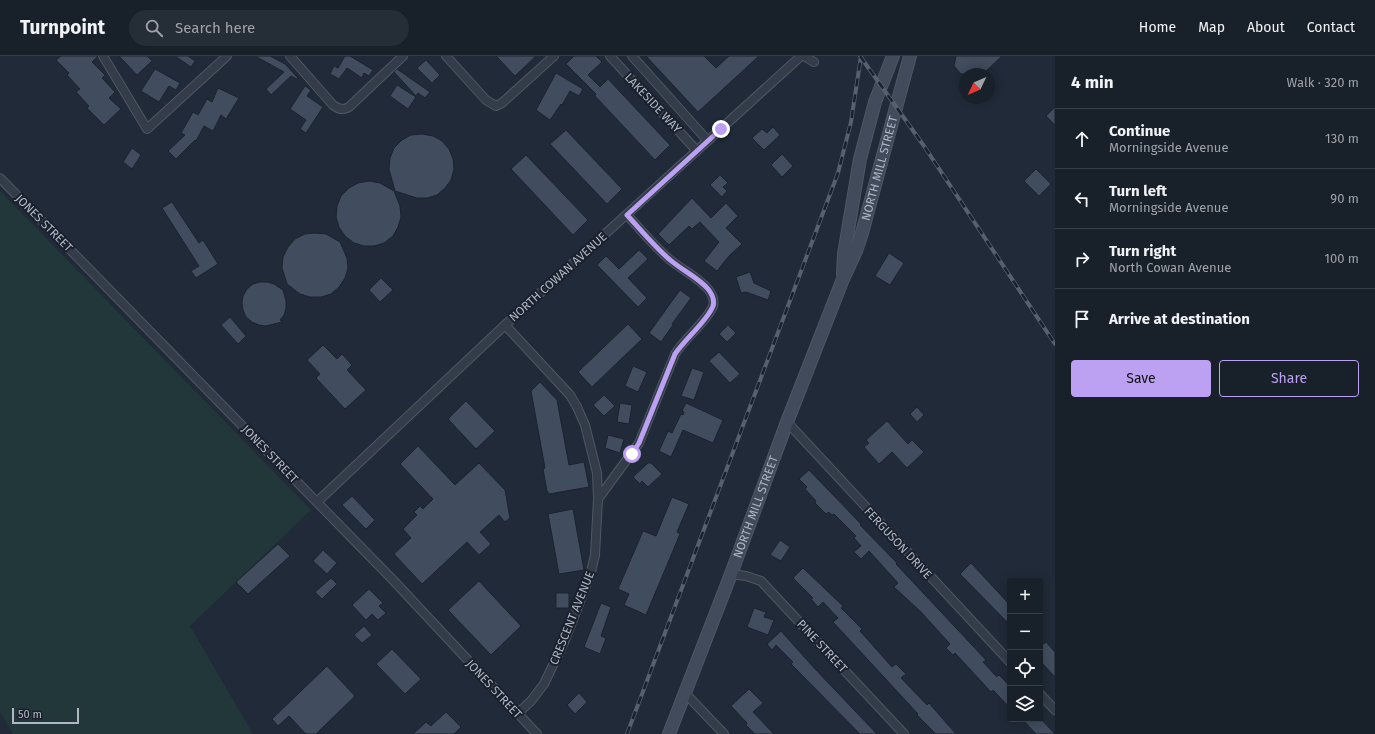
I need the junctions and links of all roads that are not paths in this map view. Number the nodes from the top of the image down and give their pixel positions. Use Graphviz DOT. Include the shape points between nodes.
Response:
graph roads {
  1 [pos="103,56"];
  2 [pos="227,56"];
  3 [pos="290,56"];
  4 [pos="404,56"];
  5 [pos="446,56"];
  6 [pos="554,56"];
  7 [pos="610,56"];
  8 [pos="632,56"];
  9 [pos="803,56"];
  10 [pos="893,56"];
  11 [pos="910,56"];
  12 [pos="814,62"];
  13 [pos="708,140"];
  14 [pos="697,151"];
  15 [pos="0,178"];
  16 [pos="627,215"];
  17 [pos="843,279"];
  18 [pos="505,325"];
  19 [pos="787,422"];
  20 [pos="598,499"];
  21 [pos="317,502"];
  22 [pos="731,574"];
  23 [pos="1007,659"];
  24 [pos="686,693"];
  25 [pos="1043,697"];
  26 [pos="1055,710"];
  27 [pos="518,714"];
  28 [pos="537,734"];
  29 [pos="669,734"];
  30 [pos="724,734"];
  31 [pos="904,734"];
  1 -- 2 [label="street" via="147,129"];
  3 -- 4 [label="street" via="333,105 343,110"];
  5 -- 6 [label="street" via="486,100 496,106 502,104"];
  7 -- 14 [label="street, LAKESIDE WAY"];
  8 -- 13 [label="street, LAKESIDE WAY"];
  9 -- 12 [label="street, NORTH COWAN AVENUE"];
  9 -- 13 [label="street, NORTH COWAN AVENUE"];
  10 -- 17 [label="main road, NORTH MILL STREET" via="875,102 860,159 844,254"];
  11 -- 17 [label="main road, NORTH MILL STREET" via="862,233"];
  13 -- 14 [label="street, NORTH COWAN AVENUE"];
  14 -- 16 [label="street, NORTH COWAN AVENUE"];
  15 -- 21 [label="street, JONES STREET"];
  16 -- 18 [label="street, NORTH COWAN AVENUE"];
  16 -- 20 [label="street" via="670,259 706,286 714,300 707,315 675,354 639,443"];
  17 -- 19 [label="main road, NORTH MILL STREET"];
  18 -- 20 [label="street, CRESCENT AVENUE" via="570,395 578,407 597,473"];
  18 -- 21 [label="street, NORTH COWAN AVENUE"];
  19 -- 22 [label="main road, NORTH MILL STREET"];
  19 -- 23 [label="street, FERGUSON DRIVE"];
  20 -- 27 [label="street, CRESCENT AVENUE" via="596,547 590,576 550,672 535,696"];
  21 -- 27 [label="street, JONES STREET"];
  22 -- 24 [label="main road, NORTH MILL STREET"];
  22 -- 31 [label="street, PINE STREET" via="761,581"];
  24 -- 29 [label="main road, NORTH MILL STREET"];
  24 -- 30 [label="street"];
  25 -- 26 [label="street"];
  27 -- 28 [label="street, JONES STREET"];
}
